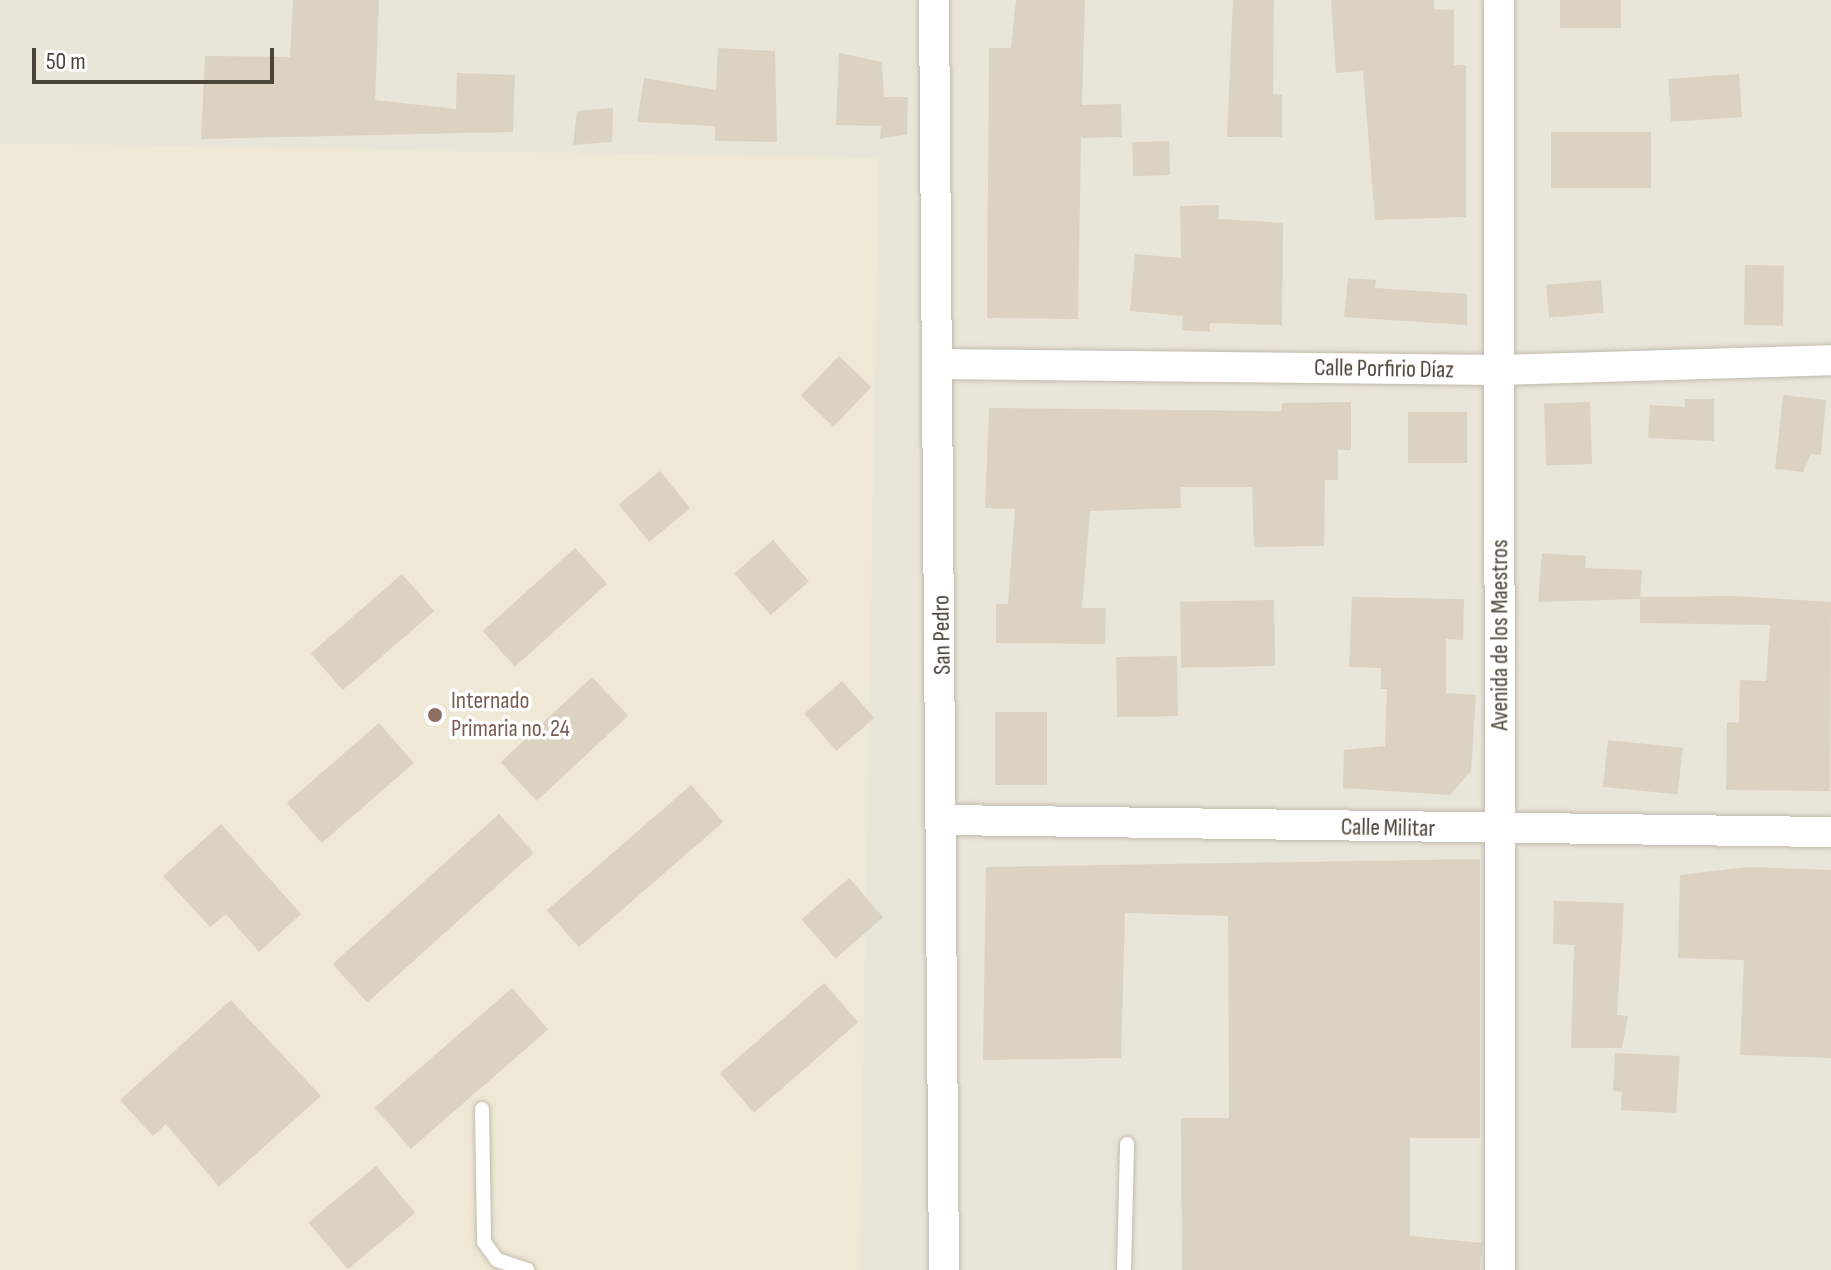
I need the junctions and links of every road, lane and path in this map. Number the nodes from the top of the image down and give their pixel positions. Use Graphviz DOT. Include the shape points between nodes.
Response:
graph roads {
  1 [pos="934,0"];
  2 [pos="1499,0"];
  3 [pos="1831,360"];
  4 [pos="937,364"];
  5 [pos="1499,370"];
  6 [pos="945,820"];
  7 [pos="1502,830"];
  8 [pos="1831,832"];
  9 [pos="482,1109"];
  10 [pos="1127,1144"];
  11 [pos="527,1270"];
  12 [pos="944,1270"];
  13 [pos="1124,1270"];
  14 [pos="1500,1270"];
  1 -- 4 [label="street, San Pedro"];
  2 -- 5 [label="street, Avenida de los Maestros"];
  3 -- 5 [label="street, Calle Porfirio Díaz"];
  4 -- 5 [label="street, Calle Porfirio Díaz"];
  4 -- 6 [label="street, San Pedro"];
  5 -- 7 [label="street, Avenida de los Maestros"];
  6 -- 7 [label="street, Calle Militar"];
  6 -- 12 [label="street, San Pedro"];
  7 -- 8 [label="street, Calle Militar"];
  7 -- 14 [label="street, Avenida de los Maestros"];
  9 -- 11 [label="lane" via="484,1242 497,1260"];
  10 -- 13 [label="lane"];
}
